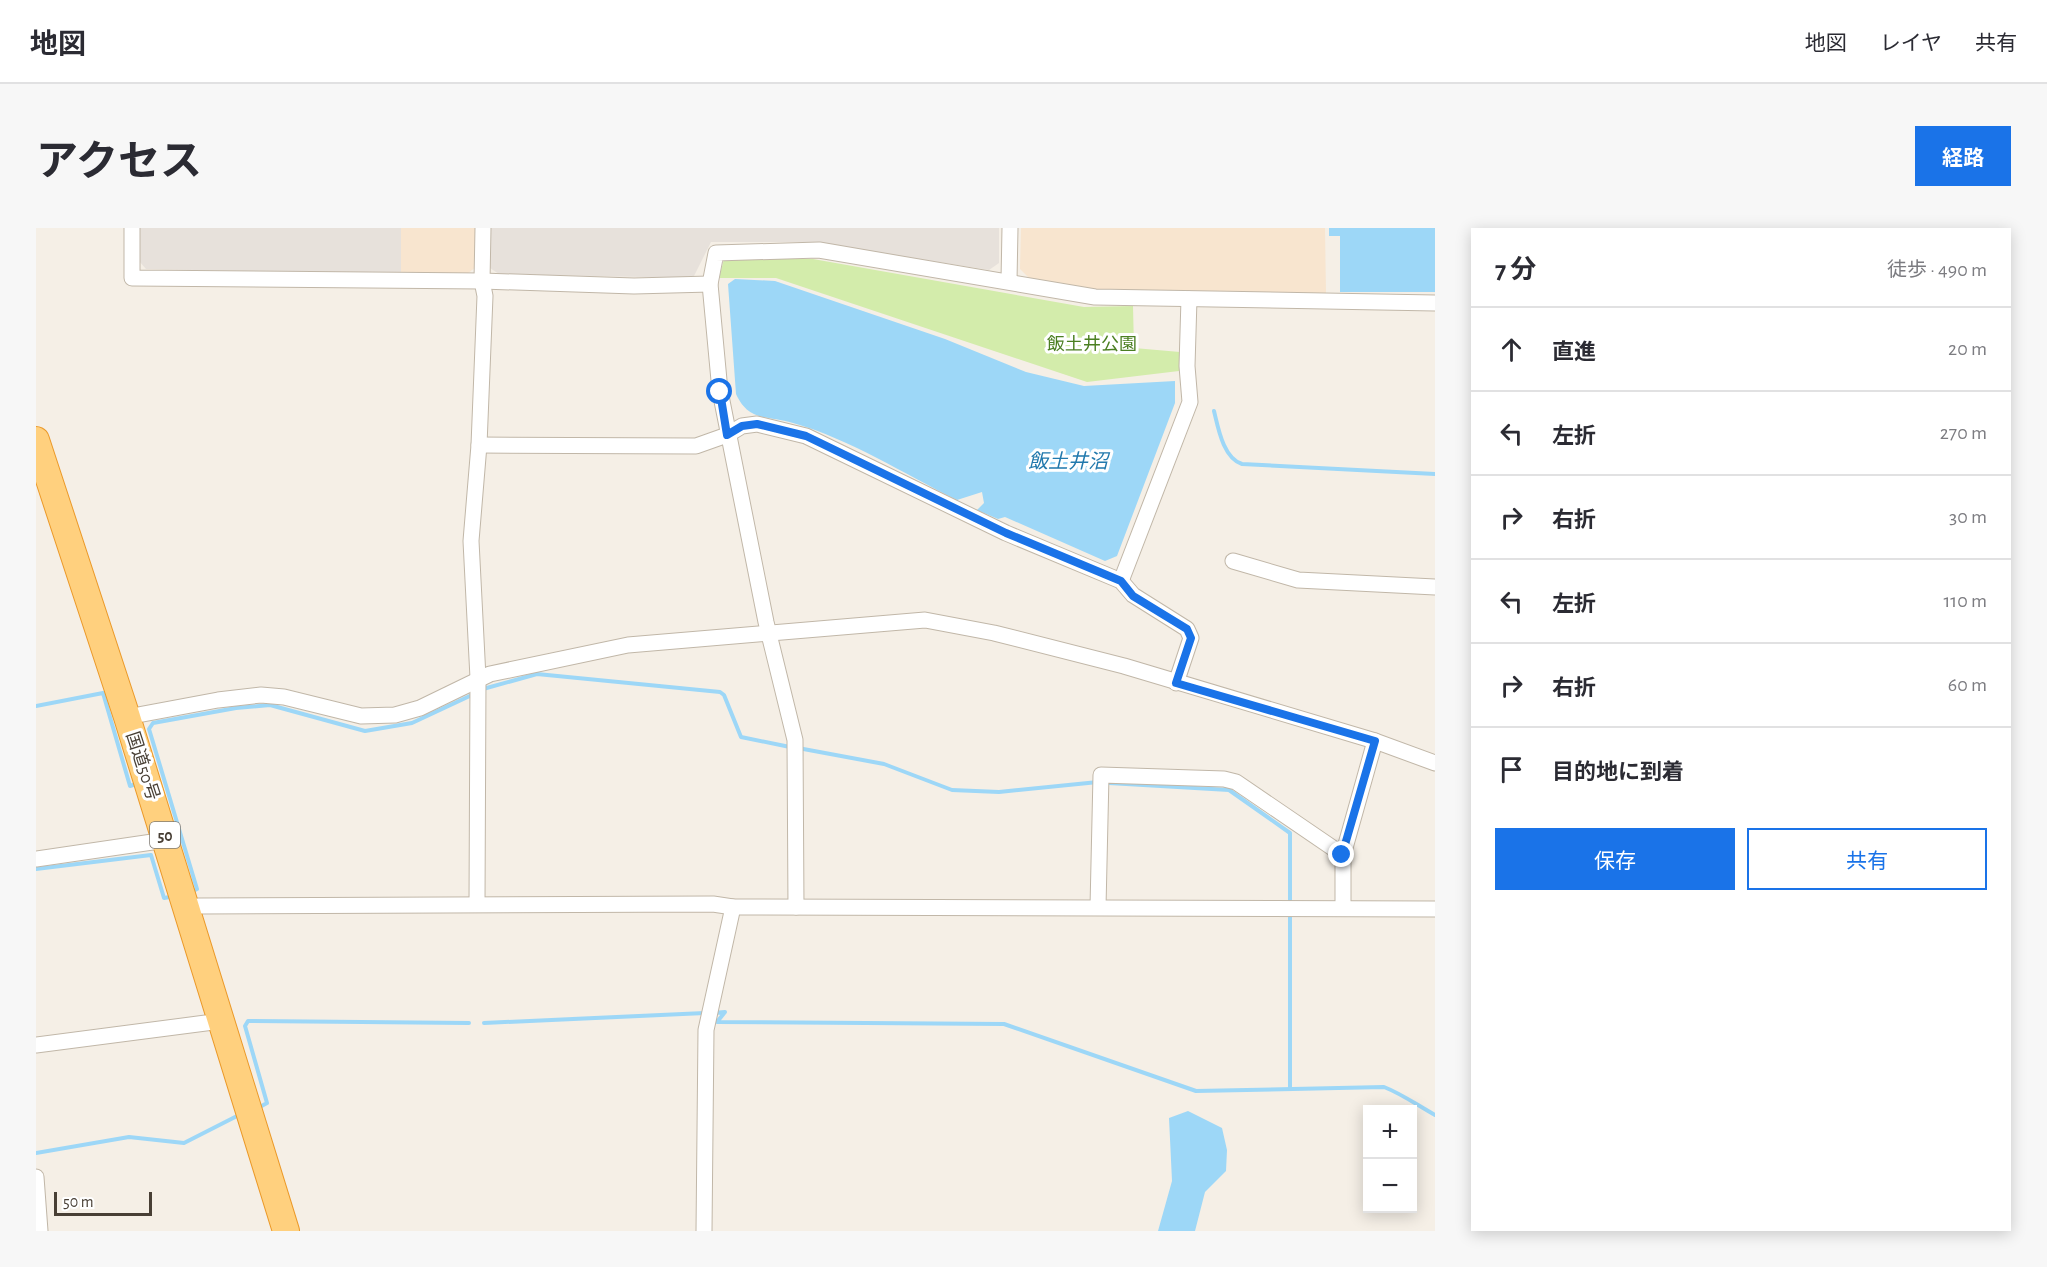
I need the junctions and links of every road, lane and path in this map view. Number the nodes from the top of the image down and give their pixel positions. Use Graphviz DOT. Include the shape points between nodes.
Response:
graph roads {
  1 [pos="132,228"];
  2 [pos="483,228"];
  3 [pos="1010,228"];
  4 [pos="1010,281"];
  5 [pos="482,282"];
  6 [pos="710,284"];
  7 [pos="1189,299"];
  8 [pos="1435,303"];
  9 [pos="727,435"];
  10 [pos="36,440"];
  11 [pos="479,445"];
  12 [pos="1233,561"];
  13 [pos="1121,581"];
  14 [pos="1435,587"];
  15 [pos="769,633"];
  16 [pos="478,678"];
  17 [pos="1176,683"];
  18 [pos="127,717"];
  19 [pos="1375,741"];
  20 [pos="1435,763"];
  21 [pos="166,840"];
  22 [pos="1342,855"];
  23 [pos="36,859"];
  24 [pos="477,904"];
  25 [pos="733,907"];
  26 [pos="796,907"];
  27 [pos="1098,907"];
  28 [pos="1343,907"];
  29 [pos="187,908"];
  30 [pos="1435,909"];
  31 [pos="221,1021"];
  32 [pos="36,1045"];
  33 [pos="36,1177"];
  34 [pos="38,1203"];
  35 [pos="40,1231"];
  36 [pos="286,1231"];
  37 [pos="704,1231"];
  1 -- 5 [label="street" via="132,278"];
  2 -- 5 [label="street"];
  3 -- 4 [label="street"];
  4 -- 6 [label="street" via="819,250 716,253"];
  4 -- 7 [label="street" via="1095,297"];
  5 -- 6 [label="street"];
  5 -- 11 [label="street" via="485,296"];
  6 -- 9 [label="street"];
  7 -- 8 [label="street"];
  7 -- 13 [label="street" via="1187,366 1191,402"];
  9 -- 11 [label="street" via="696,446"];
  9 -- 13 [label="street" via="742,426 757,424 806,436 1006,533"];
  9 -- 15 [label="street"];
  10 -- 18 [label="highway, 国道50号 / 50"];
  11 -- 16 [label="street" via="471,542"];
  12 -- 14 [label="street" via="1298,580"];
  13 -- 17 [label="street" via="1133,596 1187,629 1191,638"];
  15 -- 16 [label="street" via="628,645"];
  15 -- 17 [label="street" via="925,620 1005,636"];
  15 -- 26 [label="street" via="795,740"];
  16 -- 18 [label="street" via="420,708 382,716 343,713 261,695"];
  16 -- 24 [label="street"];
  17 -- 19 [label="street"];
  18 -- 21 [label="highway, 国道50号 / 50"];
  19 -- 20 [label="street"];
  19 -- 22 [label="street"];
  21 -- 23 [label="street"];
  21 -- 29 [label="highway, 国道50号 / 50"];
  22 -- 27 [label="street" via="1236,782 1101,775"];
  22 -- 28 [label="street"];
  24 -- 25 [label="street"];
  24 -- 29 [label="street"];
  25 -- 26 [label="street"];
  25 -- 37 [label="street" via="706,1030"];
  26 -- 27 [label="street"];
  27 -- 28 [label="street"];
  28 -- 30 [label="street"];
  29 -- 31 [label="highway, 国道50号 / 50"];
  31 -- 32 [label="street"];
  31 -- 36 [label="highway, 国道50号 / 50"];
  33 -- 34 [label="street"];
  34 -- 35 [label="street"];
}
